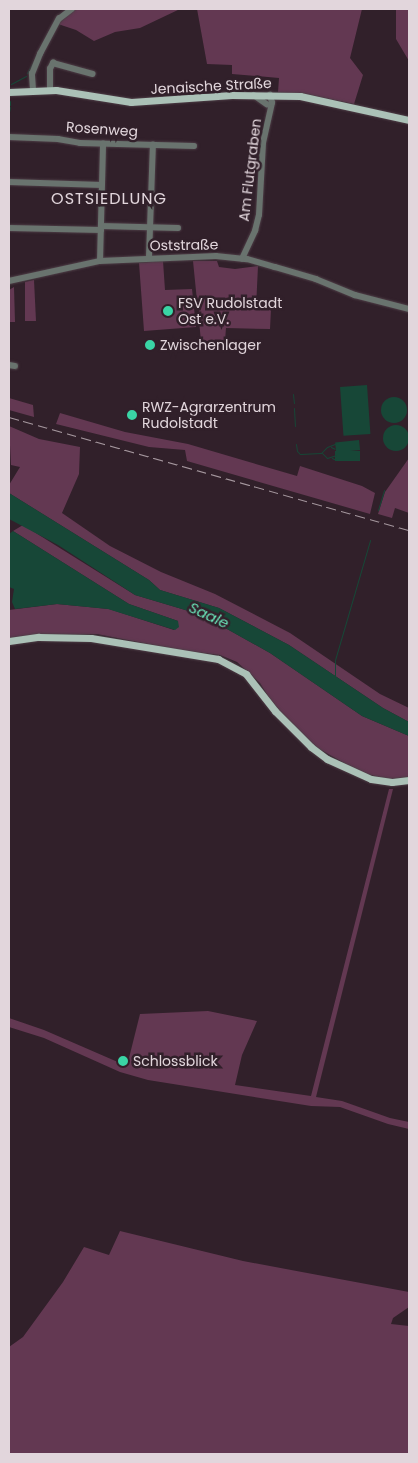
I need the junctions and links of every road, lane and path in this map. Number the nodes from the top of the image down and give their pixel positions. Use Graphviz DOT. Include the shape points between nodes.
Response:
graph roads {
  1 [pos="72,9"];
  2 [pos="93,74"];
  3 [pos="50,89"];
  4 [pos="33,90"];
  5 [pos="9,92"];
  6 [pos="252,94"];
  7 [pos="270,95"];
  8 [pos="267,104"];
  9 [pos="269,112"];
  10 [pos="409,120"];
  11 [pos="9,137"];
  12 [pos="103,144"];
  13 [pos="153,145"];
  14 [pos="194,146"];
  15 [pos="9,182"];
  16 [pos="102,185"];
  17 [pos="9,228"];
  18 [pos="101,228"];
  19 [pos="149,228"];
  20 [pos="178,228"];
  21 [pos="149,257"];
  22 [pos="242,258"];
  23 [pos="100,261"];
  24 [pos="9,280"];
  25 [pos="409,309"];
  26 [pos="9,641"];
  27 [pos="409,780"];
  1 -- 4 [label="street" via="59,19 40,54 32,74"];
  2 -- 3 [label="street" via="53,62"];
  3 -- 4 [label="main road, Jenaische Straße"];
  3 -- 6 [label="main road, Jenaische Straße" via="131,102"];
  4 -- 5 [label="main road, Jenaische Straße"];
  6 -- 7 [label="main road, Jenaische Straße"];
  6 -- 8 [label="street, Am Flutgraben"];
  7 -- 8 [label="street, Am Flutgraben"];
  7 -- 9 [label="street, Am Flutgraben"];
  7 -- 10 [label="main road, Jenaische Straße" via="312,97"];
  8 -- 9 [label="street, Am Flutgraben"];
  9 -- 22 [label="street, Am Flutgraben" via="263,143 259,215"];
  11 -- 12 [label="street, Rosenweg"];
  12 -- 13 [label="street, Rosenweg"];
  12 -- 16 [label="street"];
  13 -- 14 [label="street, Rosenweg"];
  13 -- 19 [label="street"];
  15 -- 16 [label="street"];
  16 -- 18 [label="street"];
  17 -- 18 [label="street"];
  18 -- 19 [label="street"];
  18 -- 23 [label="street"];
  19 -- 20 [label="street"];
  19 -- 21 [label="street"];
  21 -- 22 [label="street, Oststraße" via="204,255"];
  21 -- 23 [label="street, Oststraße"];
  22 -- 25 [label="street, Oststraße"];
  23 -- 24 [label="street, Oststraße"];
  26 -- 27 [label="main road" via="39,637 91,638 218,659 246,674 275,711 327,759 371,779"];
}
